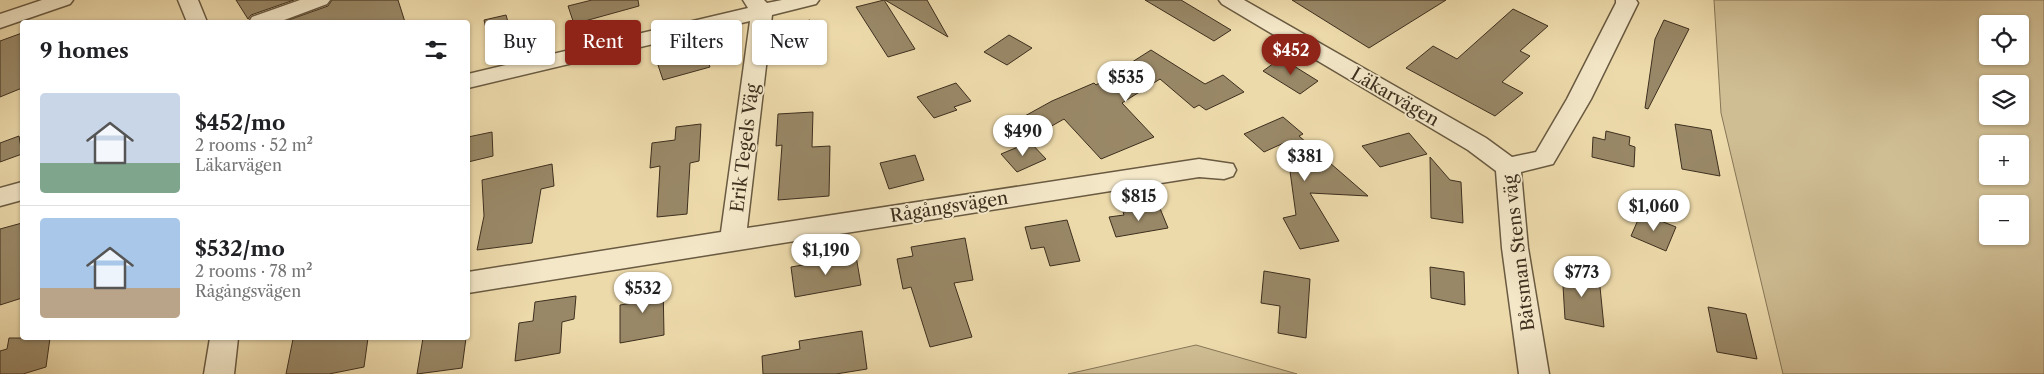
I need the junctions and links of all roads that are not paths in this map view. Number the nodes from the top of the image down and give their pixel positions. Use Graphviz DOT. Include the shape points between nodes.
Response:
graph roads {
  1 [pos="63,0"];
  2 [pos="188,0"];
  3 [pos="320,0"];
  4 [pos="809,0"];
  5 [pos="1229,0"];
  6 [pos="1626,0"];
  7 [pos="758,5"];
  8 [pos="196,20"];
  9 [pos="265,20"];
  10 [pos="0,21"];
  11 [pos="470,80"];
  12 [pos="1508,167"];
  13 [pos="1224,170"];
  14 [pos="20,192"];
  15 [pos="0,197"];
  16 [pos="733,240"];
  17 [pos="470,283"];
  18 [pos="224,340"];
  19 [pos="219,374"];
  20 [pos="1534,374"];
  1 -- 10 [label="street"];
  2 -- 8 [label="street"];
  3 -- 9 [label="street"];
  4 -- 7 [label="street"];
  5 -- 12 [label="street, Läkarvägen" via="1477,144"];
  6 -- 12 [label="street, Båtsman Stens väg" via="1579,99 1544,158"];
  7 -- 11 [label="street"];
  7 -- 16 [label="street, Erik Tegels Väg"];
  12 -- 20 [label="street, Båtsman Stens väg" via="1515,248"];
  13 -- 16 [label="street, Rågångsvägen" via="1199,168"];
  14 -- 15 [label="street"];
  16 -- 17 [label="street, Rågångsvägen"];
  18 -- 19 [label="street"];
}
